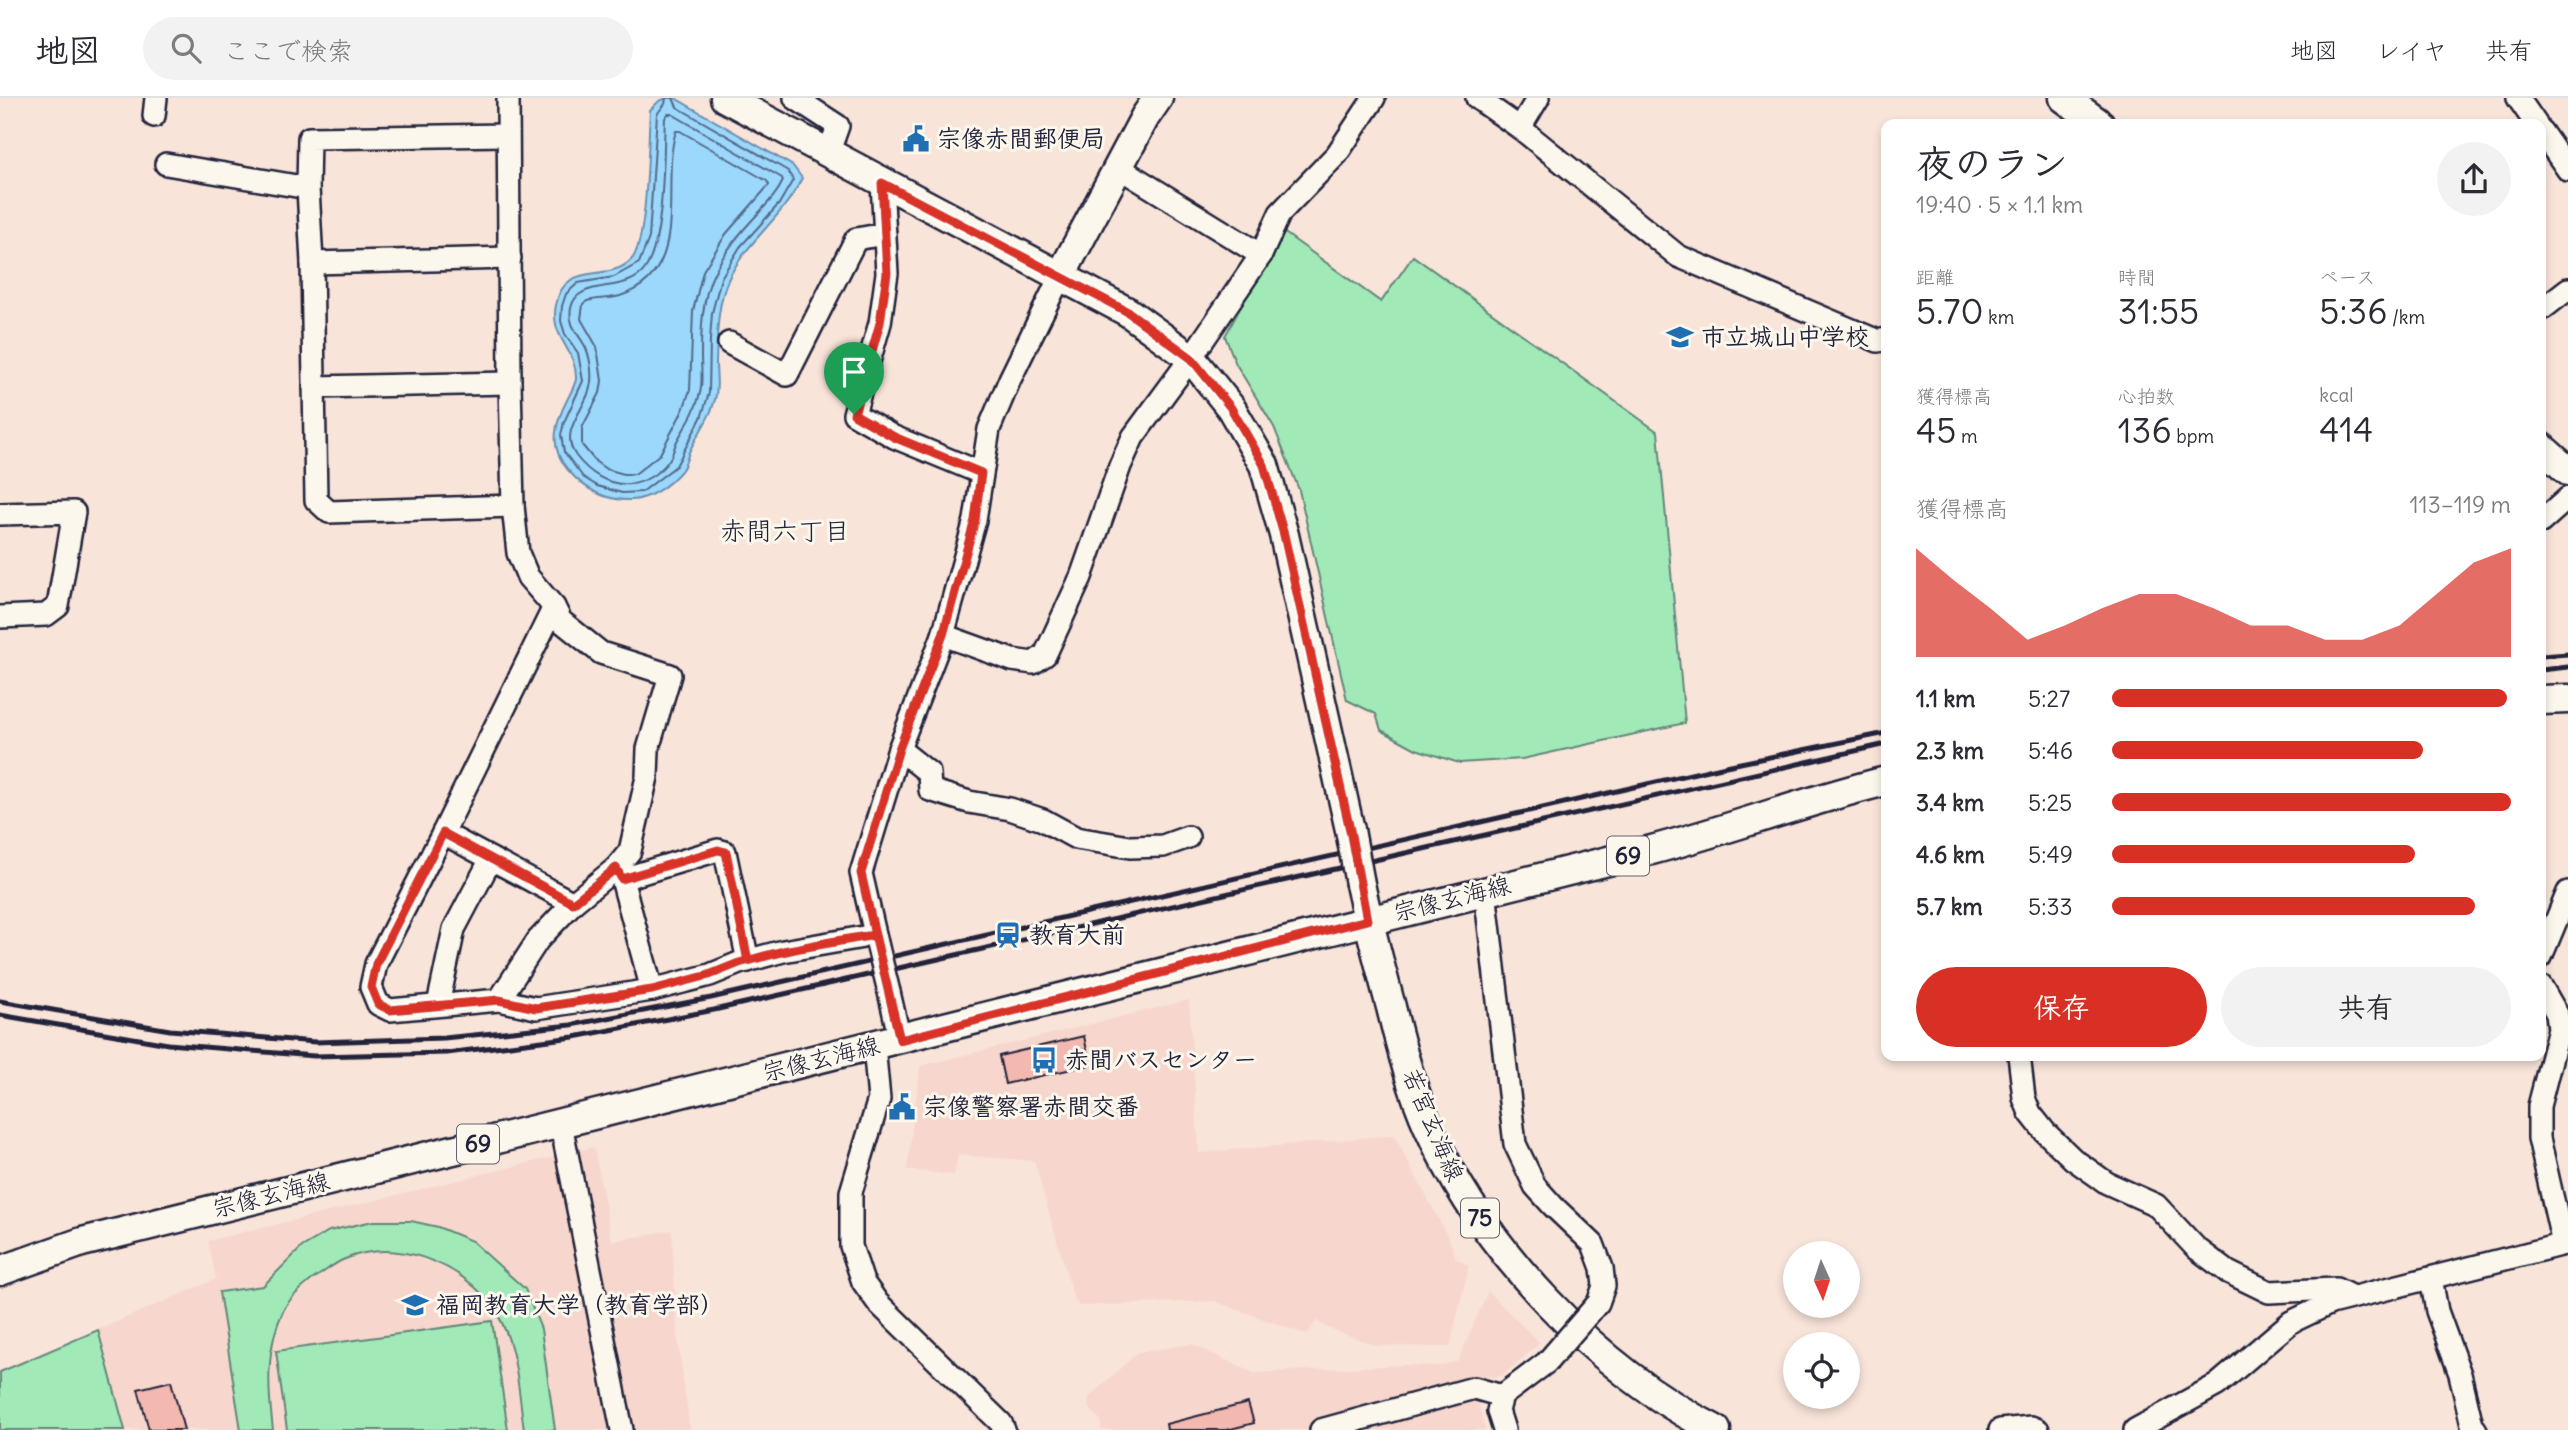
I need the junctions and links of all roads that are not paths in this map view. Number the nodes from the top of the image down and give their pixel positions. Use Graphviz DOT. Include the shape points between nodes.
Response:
graph roads {
  1 [pos="508,98"];
  2 [pos="725,98"];
  3 [pos="795,98"];
  4 [pos="1158,98"];
  5 [pos="1374,98"];
  6 [pos="1477,98"];
  7 [pos="1538,98"];
  8 [pos="2064,98"];
  9 [pos="2518,98"];
  10 [pos="2093,119"];
  11 [pos="2533,119"];
  12 [pos="1520,128"];
  13 [pos="507,135"];
  14 [pos="2546,138"];
  15 [pos="828,154"];
  16 [pos="166,164"];
  17 [pos="1118,167"];
  18 [pos="2568,170"];
  19 [pos="882,183"];
  20 [pos="308,188"];
  21 [pos="885,233"];
  22 [pos="1261,255"];
  23 [pos="510,258"];
  24 [pos="312,263"];
  25 [pos="1060,277"];
  26 [pos="2568,289"];
  27 [pos="2546,306"];
  28 [pos="1881,340"];
  29 [pos="729,343"];
  30 [pos="1191,358"];
  31 [pos="510,383"];
  32 [pos="314,387"];
  33 [pos="2546,451"];
  34 [pos="2568,471"];
  35 [pos="981,473"];
  36 [pos="2568,498"];
  37 [pos="513,506"];
  38 [pos="0,514"];
  39 [pos="2546,518"];
  40 [pos="554,607"];
  41 [pos="0,617"];
  42 [pos="943,635"];
  43 [pos="2568,699"];
  44 [pos="2546,701"];
  45 [pos="899,749"];
  46 [pos="1881,782"];
  47 [pos="443,833"];
  48 [pos="1188,838"];
  49 [pos="491,859"];
  50 [pos="619,873"];
  51 [pos="1485,891"];
  52 [pos="2568,892"];
  53 [pos="573,903"];
  54 [pos="1367,920"];
  55 [pos="876,939"];
  56 [pos="2546,945"];
  57 [pos="748,961"];
  58 [pos="652,990"];
  59 [pos="2546,995"];
  60 [pos="499,1000"];
  61 [pos="438,1004"];
  62 [pos="887,1043"];
  63 [pos="2020,1061"];
  64 [pos="561,1124"];
  65 [pos="2565,1244"];
  66 [pos="0,1271"];
  67 [pos="2431,1278"];
  68 [pos="2352,1297"];
  69 [pos="1502,1396"];
  70 [pos="621,1430"];
  71 [pos="1004,1430"];
  72 [pos="1321,1430"];
  73 [pos="1504,1430"];
  74 [pos="1716,1430"];
  75 [pos="2000,1430"];
  76 [pos="2038,1430"];
  77 [pos="2135,1430"];
  78 [pos="2476,1430"];
  1 -- 13 [label="street"];
  2 -- 15 [label="main road, 若宮玄海線"];
  3 -- 15 [label="street" via="838,126"];
  4 -- 17 [label="main road"];
  5 -- 22 [label="street" via="1337,154 1280,213"];
  6 -- 12 [label="street"];
  7 -- 12 [label="street"];
  8 -- 10 [label="main road"];
  9 -- 11 [label="street"];
  12 -- 28 [label="street" via="1678,256"];
  13 -- 20 [label="street" via="309,138"];
  13 -- 23 [label="street"];
  14 -- 18 [label="street"];
  15 -- 19 [label="main road, 若宮玄海線"];
  16 -- 20 [label="street"];
  17 -- 22 [label="street"];
  17 -- 25 [label="main road"];
  19 -- 21 [label="street"];
  19 -- 25 [label="main road, 若宮玄海線"];
  20 -- 24 [label="street"];
  21 -- 29 [label="street" via="856,239 787,375"];
  21 -- 35 [label="street" via="887,273 880,323 854,414 894,437"];
  22 -- 30 [label="street"];
  23 -- 24 [label="street"];
  23 -- 31 [label="street"];
  24 -- 32 [label="street"];
  25 -- 30 [label="main road, 若宮玄海線" via="1128,312"];
  25 -- 35 [label="street" via="989,429"];
  26 -- 27 [label="street"];
  30 -- 42 [label="street" via="1133,437 1081,577 1045,655 1033,663 1012,660"];
  30 -- 54 [label="main road, 若宮玄海線, bridge" via="1231,408 1264,465 1284,535"];
  31 -- 32 [label="street"];
  31 -- 37 [label="street"];
  32 -- 37 [label="street" via="316,500 329,512"];
  33 -- 34 [label="main road"];
  35 -- 42 [label="street" via="975,520"];
  36 -- 39 [label="street"];
  37 -- 40 [label="street" via="518,552 528,577"];
  38 -- 41 [label="street" via="74,512 58,606 46,615"];
  40 -- 47 [label="street"];
  40 -- 50 [label="street" via="561,621 601,653 670,675 648,749 647,777 630,851"];
  42 -- 45 [label="street"];
  43 -- 44 [label="main road"];
  45 -- 48 [label="street" via="929,773 930,790 1010,809 1076,838 1130,847 1163,846"];
  45 -- 55 [label="street" via="861,873"];
  46 -- 51 [label="main road, 宗像玄海線 / 69" via="1651,850"];
  47 -- 49 [label="street"];
  47 -- 61 [label="street" via="376,964 371,987 378,1004 390,1010"];
  49 -- 53 [label="street"];
  49 -- 61 [label="street" via="454,929"];
  50 -- 53 [label="street"];
  50 -- 57 [label="street" via="718,850 726,852"];
  50 -- 58 [label="street"];
  51 -- 54 [label="main road, 宗像玄海線 / 69"];
  51 -- 69 [label="street, bridge" via="1515,1144 1535,1186 1593,1244 1604,1286 1598,1303 1547,1362"];
  52 -- 56 [label="street"];
  53 -- 60 [label="street" via="538,940"];
  54 -- 62 [label="main road, 宗像玄海線 / 69"];
  54 -- 74 [label="main road, 若宮玄海線 / 75" via="1405,1060 1429,1128 1462,1192 1546,1300 1595,1349"];
  55 -- 57 [label="street" via="783,951"];
  55 -- 62 [label="street, bridge" via="889,992"];
  57 -- 58 [label="street"];
  58 -- 60 [label="street" via="536,1008"];
  59 -- 65 [label="street" via="2559,1029 2539,1106 2539,1138"];
  60 -- 61 [label="street"];
  62 -- 64 [label="main road, 宗像玄海線 / 69"];
  62 -- 71 [label="street" via="879,1100 851,1192 851,1246 863,1282 878,1303"];
  63 -- 68 [label="street" via="2024,1098 2045,1132 2107,1183 2156,1205 2196,1248 2228,1272 2269,1292 2336,1289"];
  64 -- 66 [label="main road, 宗像玄海線 / 69" via="82,1242"];
  64 -- 70 [label="street"];
  65 -- 67 [label="street"];
  67 -- 68 [label="street"];
  67 -- 78 [label="street" via="2437,1311"];
  68 -- 77 [label="street" via="2291,1322 2217,1385"];
  69 -- 72 [label="street" via="1474,1388"];
  69 -- 73 [label="street" via="1498,1411"];
  75 -- 76 [label="street"];
}
